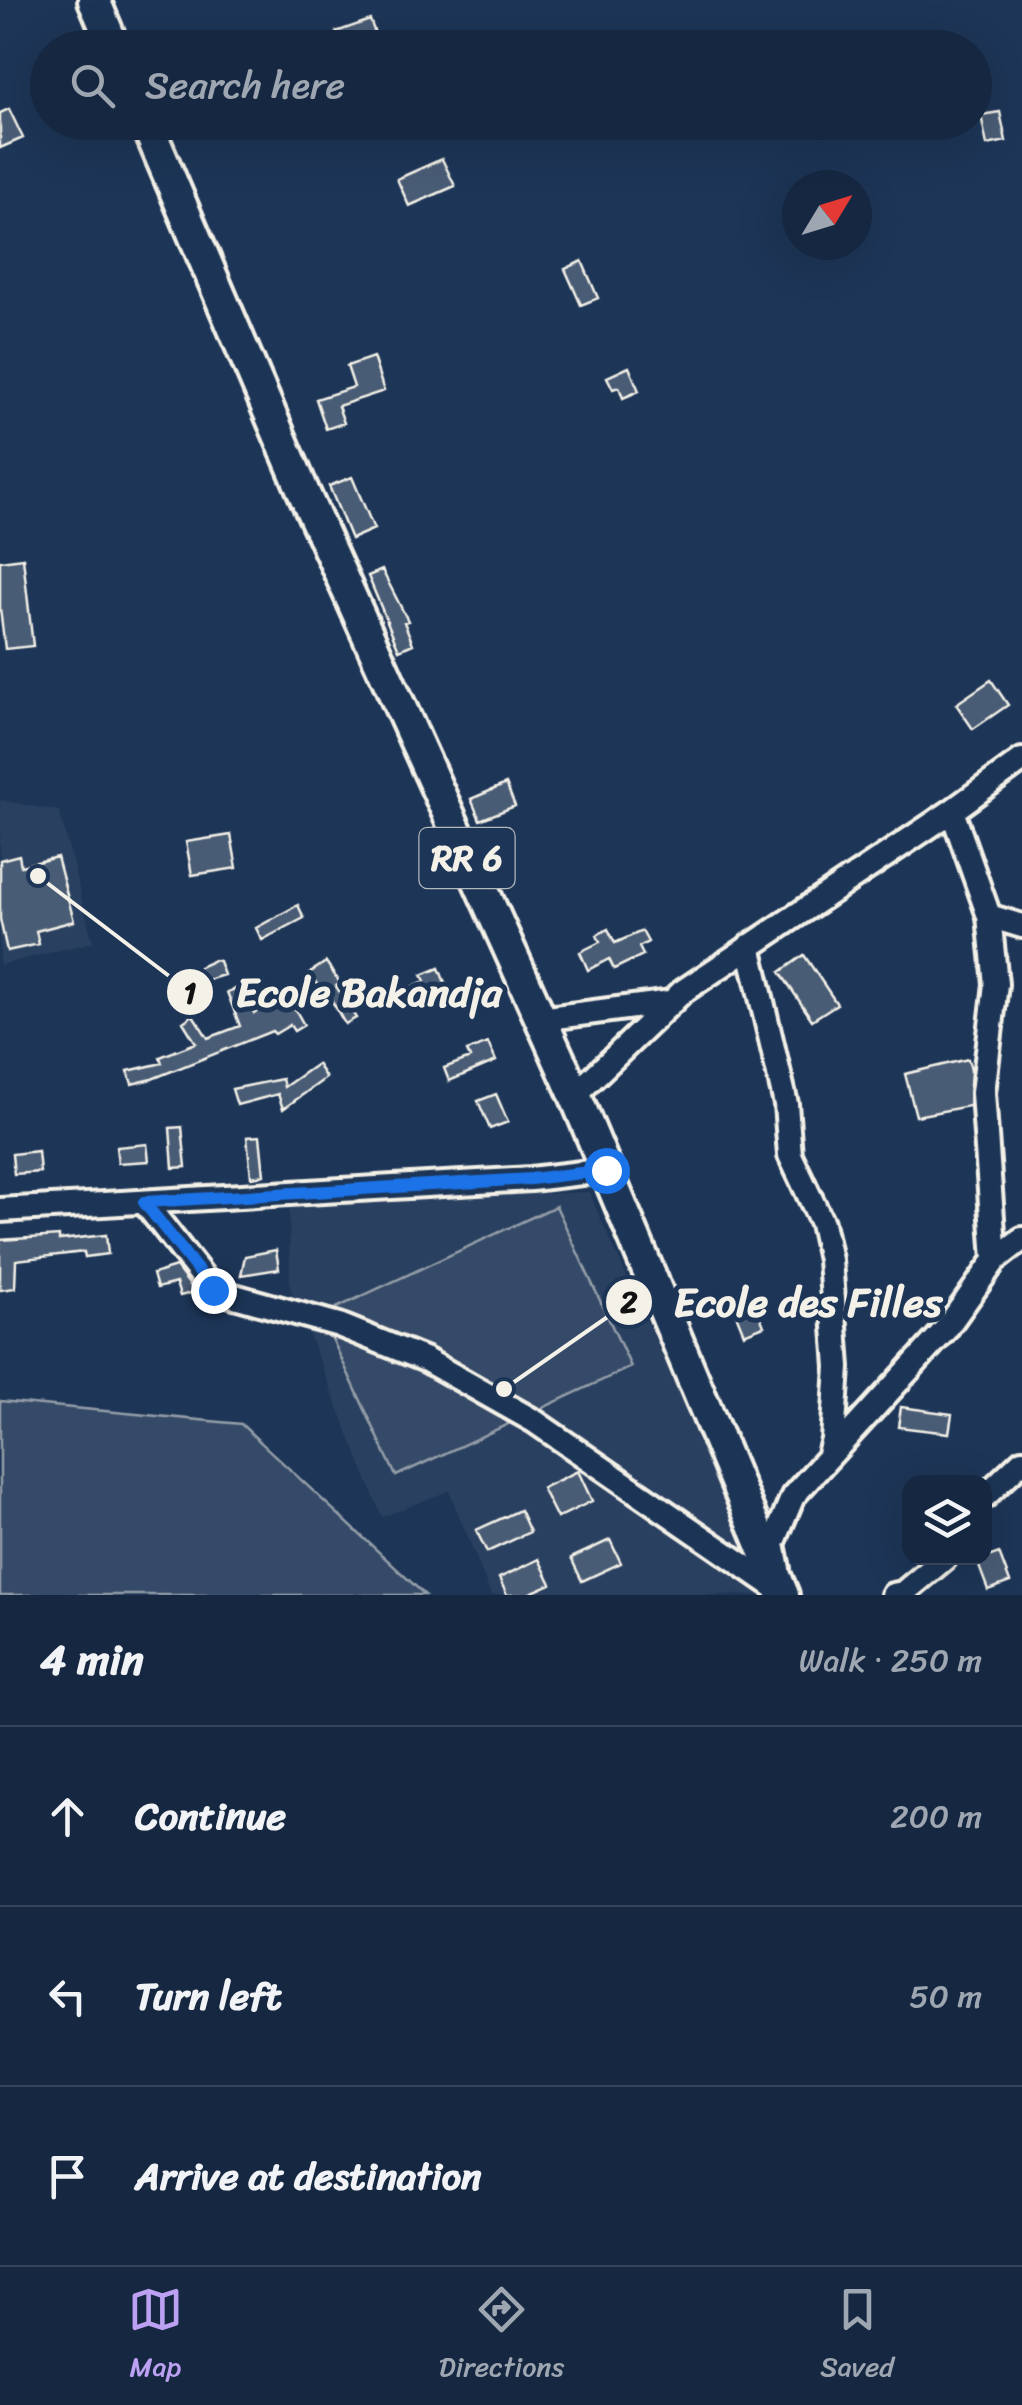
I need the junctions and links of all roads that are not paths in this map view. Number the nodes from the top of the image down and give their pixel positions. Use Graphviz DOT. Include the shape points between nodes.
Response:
graph roads {
  1 [pos="94,0"];
  2 [pos="106,30"];
  3 [pos="154,140"];
  4 [pos="1022,760"];
  5 [pos="952,812"];
  6 [pos="989,916"];
  7 [pos="1022,926"];
  8 [pos="750,946"];
  9 [pos="672,1002"];
  10 [pos="540,1018"];
  11 [pos="575,1094"];
  12 [pos="606,1170"];
  13 [pos="144,1202"];
  14 [pos="0,1210"];
  15 [pos="1022,1239"];
  16 [pos="995,1260"];
  17 [pos="829,1454"];
  18 [pos="1022,1462"];
  19 [pos="992,1490"];
  20 [pos="936,1565"];
  21 [pos="787,1594"];
  22 [pos="893,1595"];
  1 -- 2 [label="main road"];
  3 -- 10 [label="main road, RR 6"];
  4 -- 5 [label="street"];
  5 -- 6 [label="street"];
  5 -- 8 [label="street"];
  6 -- 7 [label="street"];
  6 -- 16 [label="street" via="996,984 983,1093"];
  8 -- 9 [label="street"];
  8 -- 17 [label="street" via="786,1104 790,1155 822,1224 830,1260 838,1368"];
  9 -- 10 [label="street"];
  9 -- 11 [label="street"];
  10 -- 11 [label="main road, RR 6"];
  11 -- 12 [label="main road, RR 6"];
  12 -- 13 [label="street"];
  12 -- 21 [label="main road, RR 6"];
  13 -- 14 [label="street"];
  13 -- 21 [label="street" via="213,1290 339,1325 426,1360 534,1421"];
  15 -- 16 [label="street"];
  16 -- 17 [label="street" via="946,1328"];
  17 -- 21 [label="street" via="793,1496 773,1544"];
  18 -- 19 [label="street"];
  20 -- 22 [label="street"];
}
